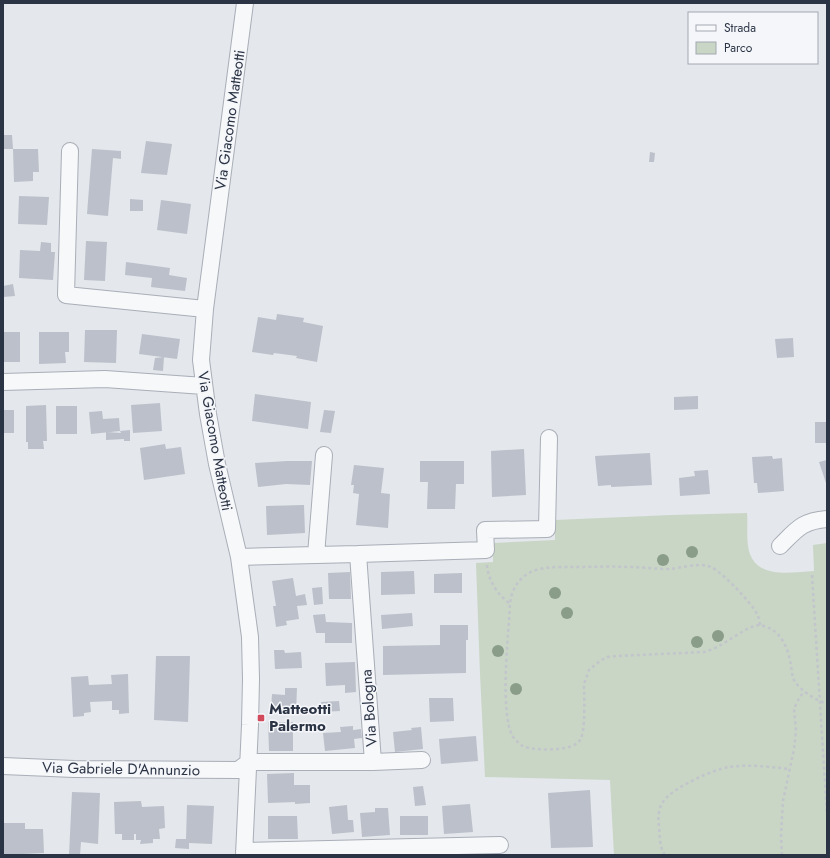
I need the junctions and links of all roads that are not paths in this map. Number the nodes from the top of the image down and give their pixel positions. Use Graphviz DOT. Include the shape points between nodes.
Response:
graph roads {
  1 [pos="245,3"];
  2 [pos="70,151"];
  3 [pos="205,308"];
  4 [pos="3,382"];
  5 [pos="204,386"];
  6 [pos="549,438"];
  7 [pos="324,455"];
  8 [pos="827,519"];
  9 [pos="780,546"];
  10 [pos="358,554"];
  11 [pos="316,555"];
  12 [pos="238,557"];
  13 [pos="422,760"];
  14 [pos="373,762"];
  15 [pos="3,766"];
  16 [pos="244,766"];
  17 [pos="500,845"];
  18 [pos="244,853"];
  1 -- 3 [label="street, Via Giacomo Matteotti"];
  2 -- 3 [label="street" via="66,295"];
  3 -- 5 [label="street, Via Giacomo Matteotti" via="201,360"];
  4 -- 5 [label="street" via="105,379"];
  5 -- 12 [label="street, Via Giacomo Matteotti" via="217,464"];
  6 -- 10 [label="street" via="547,529 485,530 486,550"];
  7 -- 11 [label="street"];
  8 -- 9 [label="street" via="806,522"];
  10 -- 11 [label="street"];
  10 -- 14 [label="street, Via Bologna"];
  11 -- 12 [label="street"];
  12 -- 16 [label="street, Via Giacomo Matteotti" via="250,637 251,679"];
  13 -- 14 [label="street"];
  14 -- 16 [label="street, Via Bologna"];
  15 -- 16 [label="street, Via Gabriele D'Annunzio" via="74,769"];
  16 -- 18 [label="street, Via Giacomo Matteotti" via="248,786"];
  17 -- 18 [label="street"];
}
